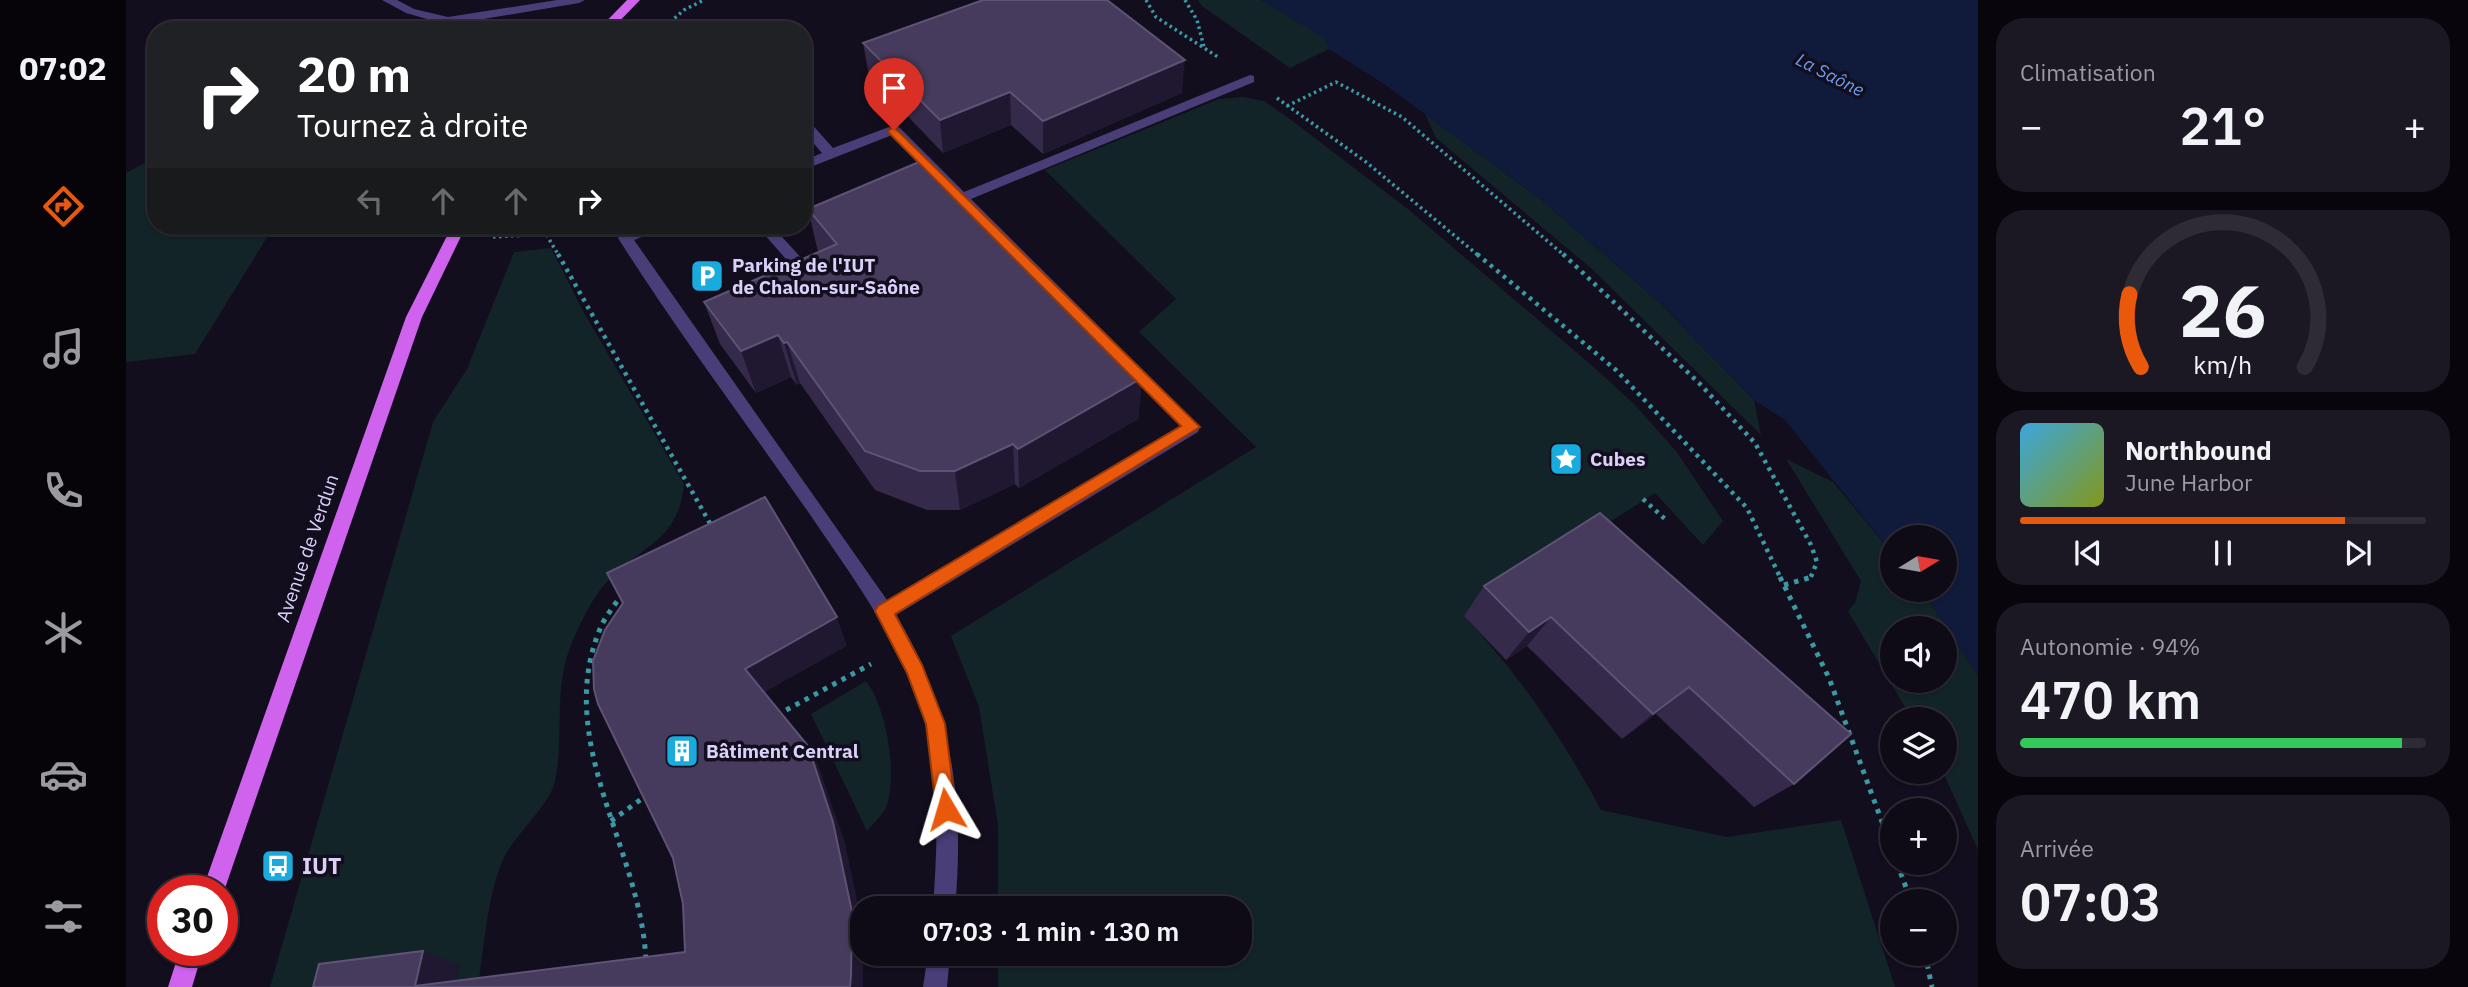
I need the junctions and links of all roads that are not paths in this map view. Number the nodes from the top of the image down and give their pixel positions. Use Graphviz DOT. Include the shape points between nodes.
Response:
graph roads {
  1 [pos="388,0"];
  2 [pos="579,0"];
  3 [pos="634,0"];
  4 [pos="410,11"];
  5 [pos="413,21"];
  6 [pos="613,21"];
  7 [pos="1250,79"];
  8 [pos="812,133"];
  9 [pos="831,154"];
  10 [pos="812,162"];
  11 [pos="961,198"];
  12 [pos="455,235"];
  13 [pos="622,235"];
  14 [pos="772,235"];
  15 [pos="822,291"];
  16 [pos="884,611"];
  17 [pos="219,875"];
  18 [pos="944,896"];
  19 [pos="187,966"];
  20 [pos="938,966"];
  21 [pos="180,987"];
  22 [pos="935,987"];
  1 -- 4 [label="street"];
  2 -- 4 [label="street" via="448,21"];
  3 -- 6 [label="main road"];
  4 -- 5 [label="street"];
  7 -- 11 [label="street"];
  8 -- 9 [label="street"];
  9 -- 10 [label="street"];
  9 -- 11 [label="street" via="894,130"];
  11 -- 16 [label="street" via="1192,427"];
  12 -- 17 [label="main road, Avenue de Verdun" via="414,317"];
  13 -- 16 [label="street"];
  14 -- 15 [label="street"];
  16 -- 18 [label="street" via="915,671 935,724 946,809"];
  19 -- 21 [label="main road"];
  20 -- 22 [label="street"];
}
